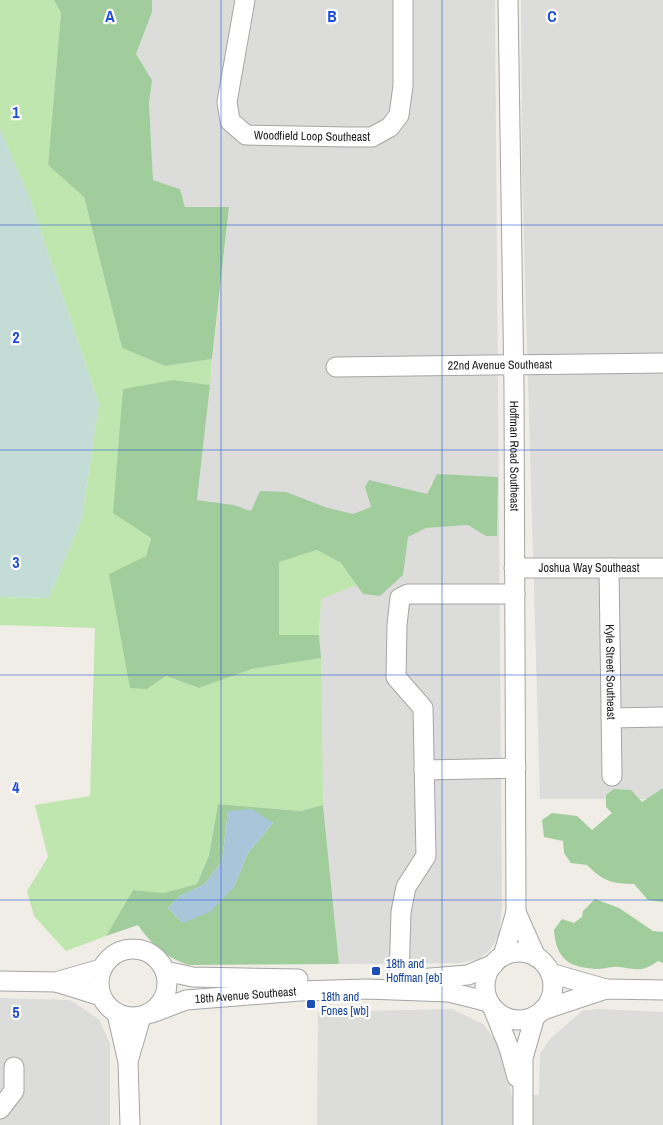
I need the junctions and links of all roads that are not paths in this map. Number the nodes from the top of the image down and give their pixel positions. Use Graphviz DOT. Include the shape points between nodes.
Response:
graph roads {
  1 [pos="245,0"];
  2 [pos="403,0"];
  3 [pos="508,0"];
  4 [pos="663,363"];
  5 [pos="336,367"];
  6 [pos="513,367"];
  7 [pos="514,568"];
  8 [pos="609,568"];
  9 [pos="663,568"];
  10 [pos="515,594"];
  11 [pos="611,718"];
  12 [pos="663,718"];
  13 [pos="516,768"];
  14 [pos="424,770"];
  15 [pos="612,776"];
  16 [pos="516,912"];
  17 [pos="536,957"];
  18 [pos="498,960"];
  19 [pos="101,970"];
  20 [pos="165,971"];
  21 [pos="550,973"];
  22 [pos="399,980"];
  23 [pos="0,982"];
  24 [pos="56,982"];
  25 [pos="606,989"];
  26 [pos="663,990"];
  27 [pos="100,996"];
  28 [pos="491,1005"];
  29 [pos="539,1013"];
  30 [pos="117,1014"];
  31 [pos="146,1015"];
  32 [pos="128,1062"];
  33 [pos="14,1067"];
  34 [pos="522,1095"];
  35 [pos="0,1109"];
  36 [pos="130,1125"];
  37 [pos="523,1125"];
  1 -- 2 [label="street, Woodfield Loop Southeast" via="227,102 230,121 246,135 349,138 372,137 390,127 399,115 403,86"];
  3 -- 6 [label="street, Hoffman Road Southeast"];
  4 -- 6 [label="street, 22nd Avenue Southeast"];
  5 -- 6 [label="street, 22nd Avenue Southeast"];
  6 -- 7 [label="street, Hoffman Road Southeast"];
  7 -- 8 [label="street, Joshua Way Southeast"];
  7 -- 10 [label="street, Hoffman Road Southeast"];
  8 -- 9 [label="street, Joshua Way Southeast"];
  8 -- 11 [label="street, Kyle Street Southeast"];
  10 -- 13 [label="street, Hoffman Road Southeast"];
  10 -- 14 [label="street" via="408,594 400,598 396,677 423,708"];
  11 -- 12 [label="street"];
  11 -- 15 [label="street, Kyle Street Southeast"];
  13 -- 14 [label="street"];
  13 -- 16 [label="street, Hoffman Road Southeast"];
  14 -- 22 [label="street" via="426,856 406,887 400,912"];
  16 -- 17 [label="street, Hoffman Road Southeast"];
  16 -- 18 [label="street, Hoffman Road Southeast"];
  17 -- 18 [label="street" via="514,952"];
  17 -- 21 [label="street"];
  18 -- 22 [label="street, 18th Avenue Southeast" via="468,975"];
  18 -- 28 [label="street" via="485,982"];
  19 -- 20 [label="street" via="114,955 134,949 147,952"];
  19 -- 24 [label="street"];
  19 -- 27 [label="street"];
  20 -- 22 [label="street, 18th Avenue Southeast" via="193,977"];
  20 -- 31 [label="street" via="168,982 166,994 161,1004"];
  21 -- 25 [label="street"];
  21 -- 29 [label="street" via="554,985 552,993"];
  23 -- 24 [label="street"];
  24 -- 27 [label="street"];
  25 -- 26 [label="street"];
  25 -- 29 [label="street"];
  27 -- 30 [label="street"];
  28 -- 29 [label="street" via="503,1016 519,1020"];
  28 -- 31 [label="street, 18th Avenue Southeast" via="449,992 366,989 186,1000"];
  28 -- 34 [label="street" via="509,1048"];
  29 -- 34 [label="street" via="523,1058"];
  30 -- 31 [label="street" via="129,1018"];
  30 -- 32 [label="street"];
  31 -- 32 [label="street"];
  32 -- 36 [label="street"];
  33 -- 35 [label="street" via="14,1091"];
  34 -- 37 [label="street"];
}
